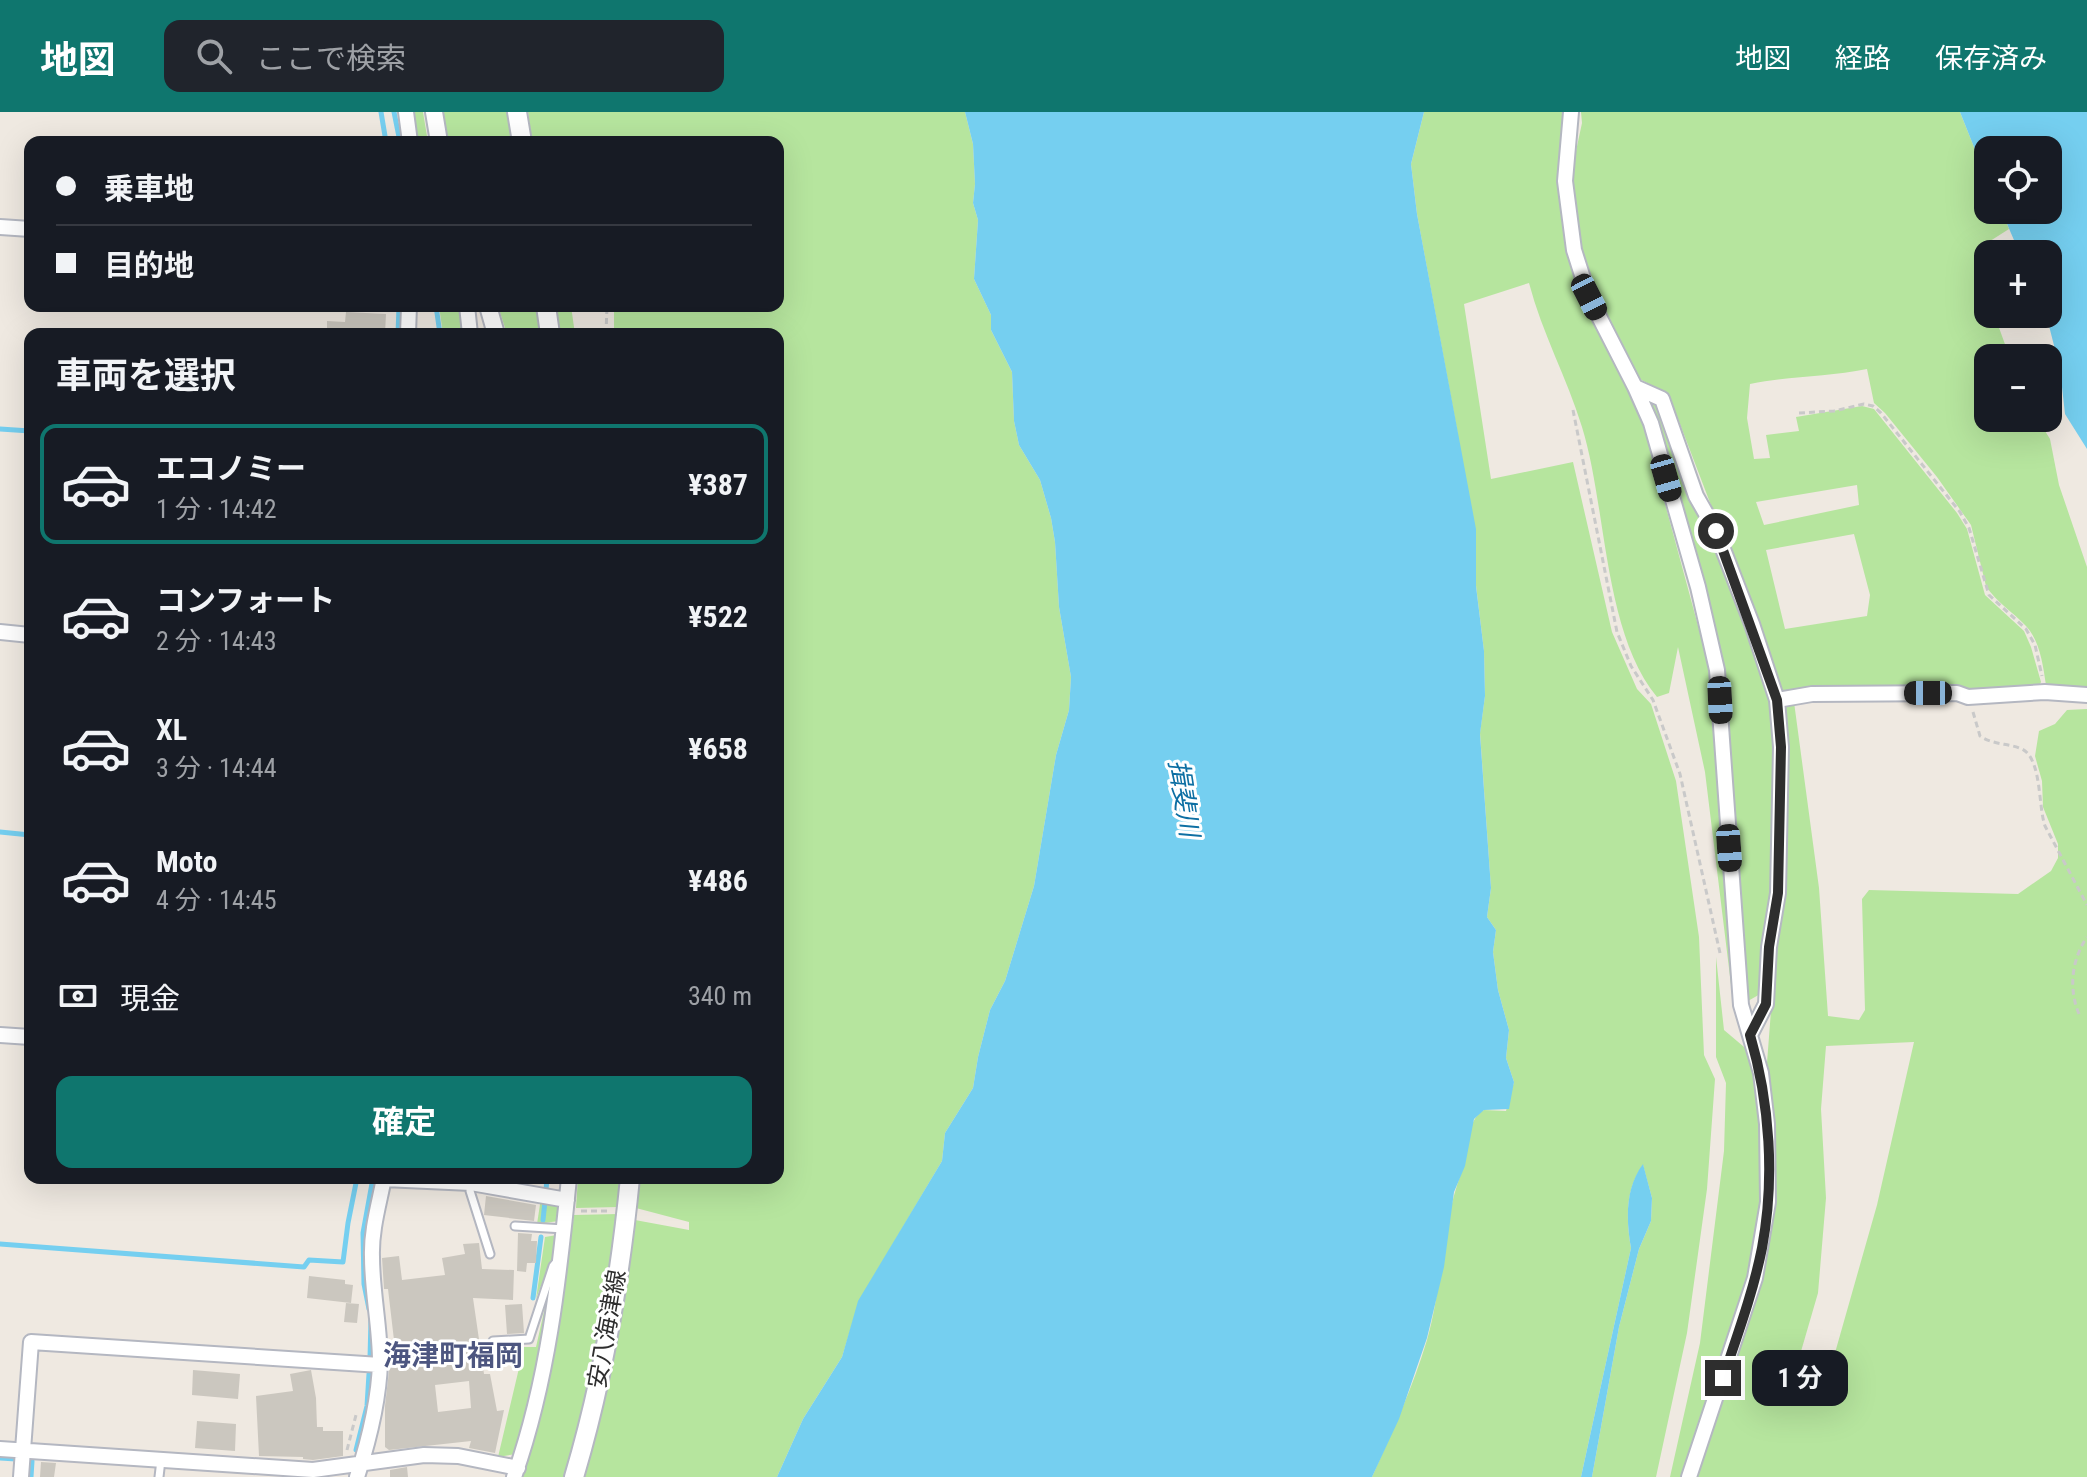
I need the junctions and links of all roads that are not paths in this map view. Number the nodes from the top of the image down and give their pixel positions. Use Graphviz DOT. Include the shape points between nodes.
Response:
graph roads {
  1 [pos="406,112"];
  2 [pos="434,112"];
  3 [pos="517,112"];
  4 [pos="1571,112"];
  5 [pos="409,136"];
  6 [pos="438,136"];
  7 [pos="521,136"];
  8 [pos="0,227"];
  9 [pos="24,229"];
  10 [pos="1635,387"];
  11 [pos="0,632"];
  12 [pos="24,634"];
  13 [pos="2087,695"];
  14 [pos="1777,700"];
  15 [pos="0,1035"];
  16 [pos="1750,1035"];
  17 [pos="24,1037"];
  18 [pos="383,1184"];
  19 [pos="471,1184"];
  20 [pos="486,1184"];
  21 [pos="568,1184"];
  22 [pos="629,1184"];
  23 [pos="566,1206"];
  24 [pos="515,1226"];
  25 [pos="564,1229"];
  26 [pos="490,1254"];
  27 [pos="561,1257"];
  28 [pos="493,1341"];
  29 [pos="380,1365"];
  30 [pos="0,1449"];
  31 [pos="24,1451"];
  32 [pos="161,1460"];
  33 [pos="359,1470"];
  34 [pos="257,1472"];
  35 [pos="516,1472"];
  36 [pos="21,1477"];
  37 [pos="159,1477"];
  38 [pos="574,1477"];
  39 [pos="1689,1477"];
  1 -- 5 [label="street"];
  2 -- 6 [label="street"];
  3 -- 7 [label="main road"];
  4 -- 10 [label="street" via="1565,181 1574,250 1589,297"];
  8 -- 9 [label="street"];
  10 -- 14 [label="street" via="1662,399 1696,496 1742,597"];
  10 -- 16 [label="street" via="1651,423 1717,670 1741,1005"];
  11 -- 12 [label="street"];
  13 -- 14 [label="street" via="1812,694"];
  14 -- 16 [label="street" via="1778,893 1766,1004"];
  15 -- 17 [label="street"];
  16 -- 39 [label="street" via="1767,1124 1768,1202 1755,1278"];
  18 -- 29 [label="street" via="372,1258"];
  19 -- 26 [label="lane"];
  20 -- 23 [label="street"];
  21 -- 23 [label="street"];
  22 -- 38 [label="main road, 安八海津線" via="608,1340"];
  23 -- 25 [label="street"];
  24 -- 25 [label="lane"];
  25 -- 27 [label="street"];
  27 -- 28 [label="lane" via="553,1266 529,1339"];
  27 -- 35 [label="street" via="539,1389"];
  29 -- 31 [label="street" via="31,1342"];
  29 -- 33 [label="street"];
  30 -- 31 [label="street"];
  31 -- 32 [label="street"];
  31 -- 36 [label="street"];
  32 -- 34 [label="street"];
  32 -- 37 [label="lane"];
  33 -- 34 [label="street" via="343,1466"];
  33 -- 35 [label="street" via="424,1455 458,1456"];
}
